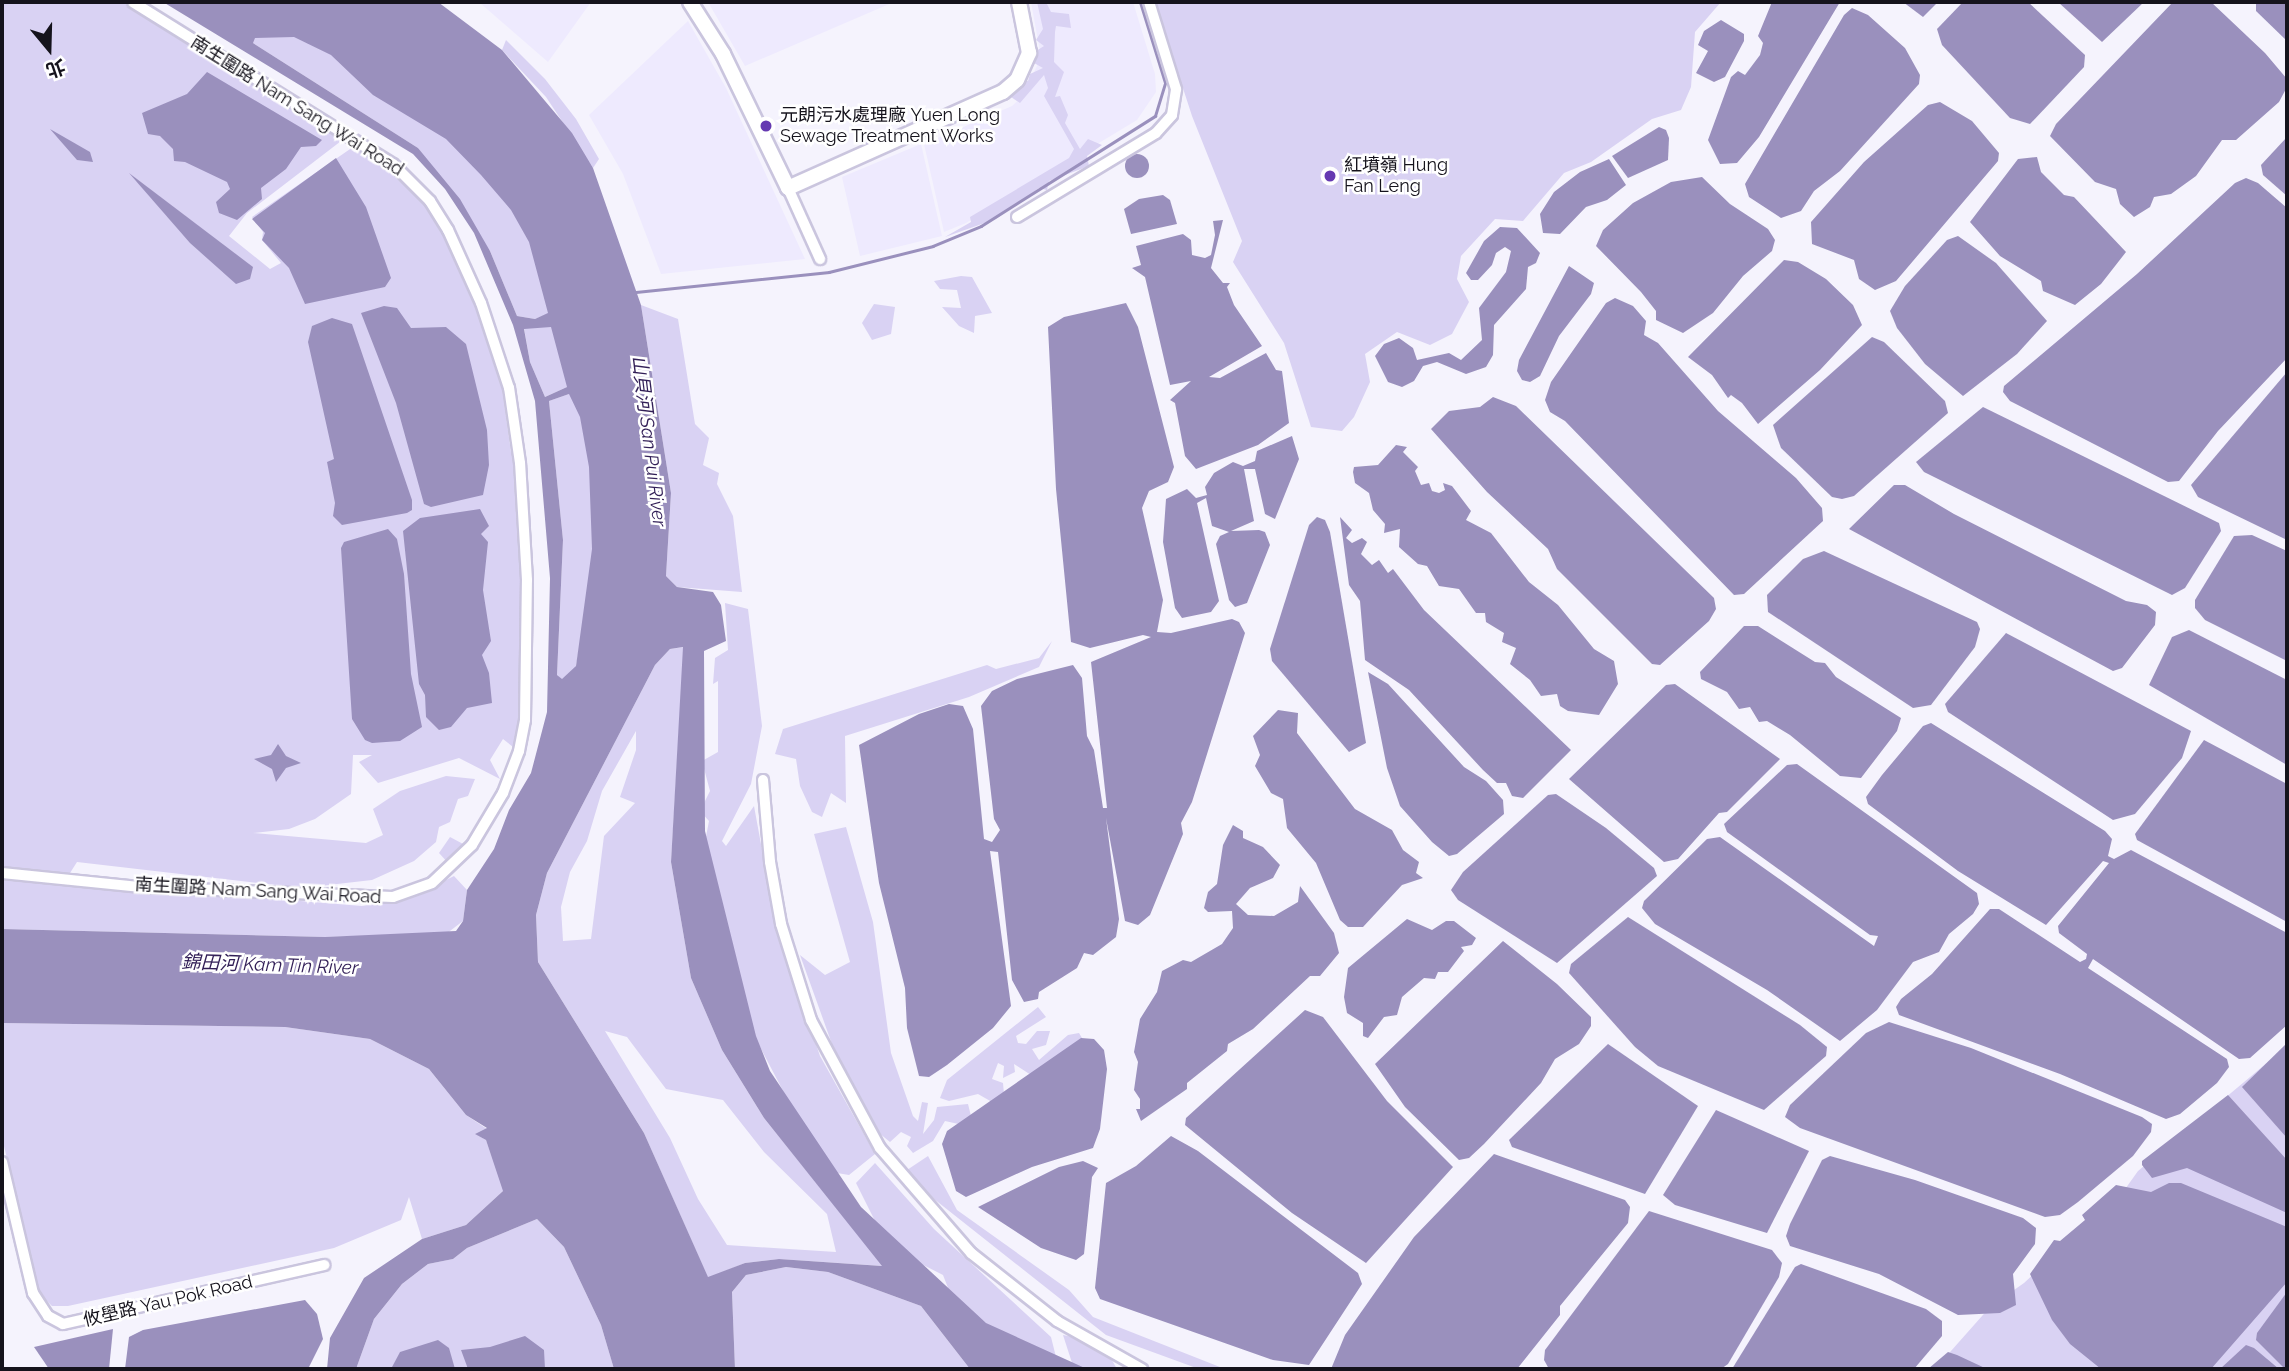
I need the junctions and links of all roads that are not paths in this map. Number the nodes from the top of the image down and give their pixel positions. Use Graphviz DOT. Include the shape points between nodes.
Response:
graph roads {
  1 [pos="133,2"];
  2 [pos="690,2"];
  3 [pos="1019,2"];
  4 [pos="1149,2"];
  5 [pos="789,188"];
  6 [pos="1017,217"];
  7 [pos="820,259"];
  8 [pos="763,779"];
  9 [pos="2,873"];
  10 [pos="2,1162"];
  11 [pos="324,1265"];
  12 [pos="1142,1369"];
  1 -- 9 [label="street, 南生圍路 Nam Sang Wai Road" via="393,164 430,201 448,230 481,303 509,388 520,464 527,580 525,720 520,751 503,793 472,845 432,883 393,897 141,887"];
  2 -- 5 [label="street" via="723,54"];
  3 -- 5 [label="street" via="1028,53 1017,80 1003,92"];
  4 -- 6 [label="street" via="1176,89 1172,115 1156,133"];
  5 -- 7 [label="street"];
  8 -- 12 [label="street" via="777,900 807,1008 839,1078 880,1148 971,1253 1057,1321"];
  10 -- 11 [label="street, 攸壆路 Yau Pok Road" via="33,1293 48,1316 62,1324"];
}
